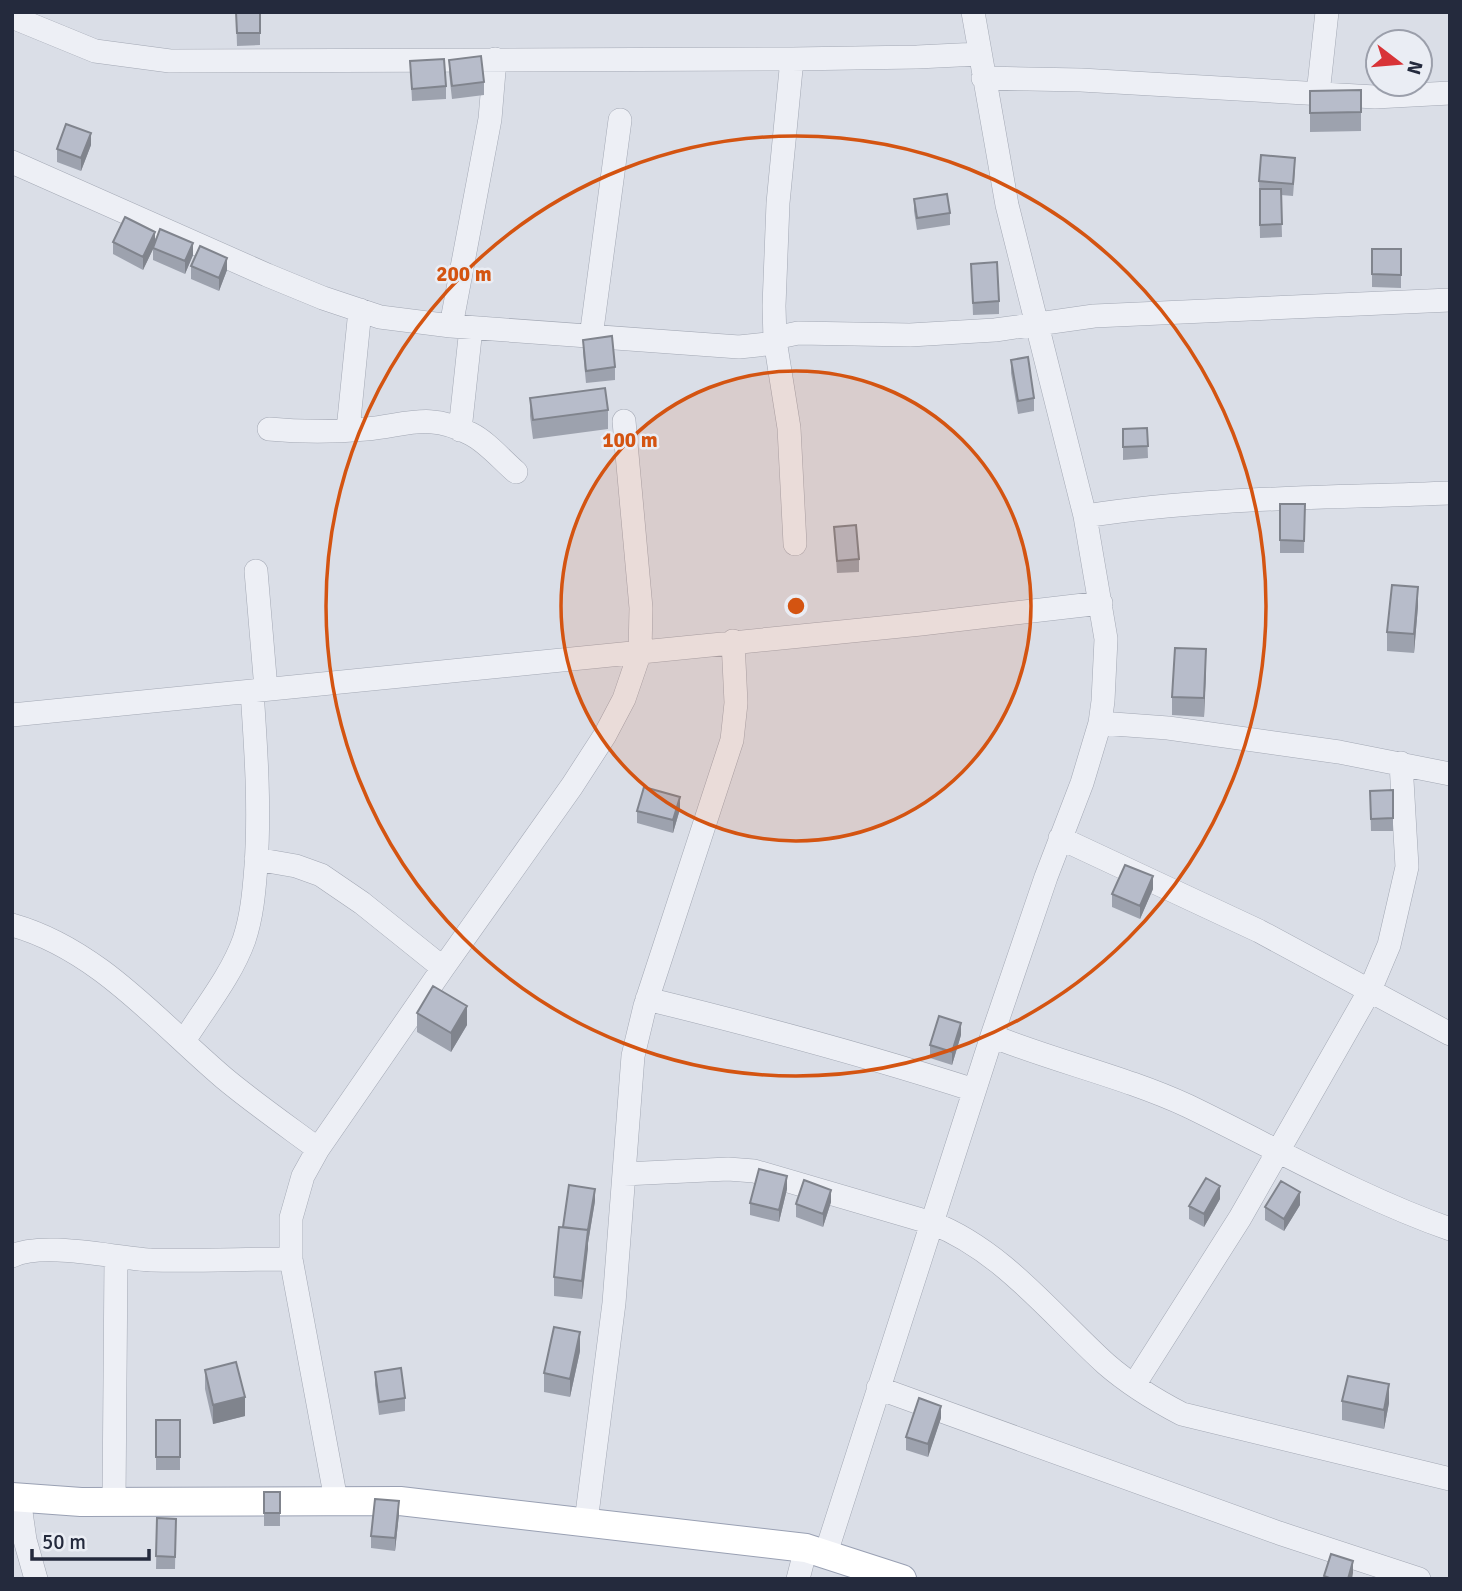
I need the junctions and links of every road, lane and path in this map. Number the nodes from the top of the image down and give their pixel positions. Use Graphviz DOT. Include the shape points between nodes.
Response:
graph roads {
  1 [pos="972,12"];
  2 [pos="1327,12"];
  3 [pos="12,17"];
  4 [pos="979,54"];
  5 [pos="495,59"];
  6 [pos="792,59"];
  7 [pos="983,78"];
  8 [pos="1450,93"];
  9 [pos="1318,94"];
  10 [pos="620,120"];
  11 [pos="12,162"];
  12 [pos="1450,300"];
  13 [pos="360,310"];
  14 [pos="1037,323"];
  15 [pos="461,327"];
  16 [pos="591,337"];
  17 [pos="775,340"];
  18 [pos="624,421"];
  19 [pos="269,429"];
  20 [pos="460,429"];
  21 [pos="348,430"];
  22 [pos="516,472"];
  23 [pos="1450,493"];
  24 [pos="1085,516"];
  25 [pos="795,544"];
  26 [pos="256,571"];
  27 [pos="1101,603"];
  28 [pos="733,642"];
  29 [pos="640,652"];
  30 [pos="259,690"];
  31 [pos="12,715"];
  32 [pos="1100,723"];
  33 [pos="1401,763"];
  34 [pos="1450,774"];
  35 [pos="1060,838"];
  36 [pos="256,859"];
  37 [pos="12,925"];
  38 [pos="443,968"];
  39 [pos="1370,990"];
  40 [pos="647,999"];
  41 [pos="1450,1034"];
  42 [pos="992,1036"];
  43 [pos="184,1041"];
  44 [pos="974,1090"];
  45 [pos="318,1149"];
  46 [pos="1279,1153"];
  47 [pos="624,1174"];
  48 [pos="932,1223"];
  49 [pos="1450,1229"];
  50 [pos="12,1256"];
  51 [pos="116,1258"];
  52 [pos="291,1259"];
  53 [pos="1134,1385"];
  54 [pos="878,1388"];
  55 [pos="1450,1479"];
  56 [pos="15,1497"];
  57 [pos="336,1500"];
  58 [pos="114,1502"];
  59 [pos="586,1522"];
  60 [pos="816,1550"];
  61 [pos="36,1579"];
  62 [pos="798,1579"];
  63 [pos="902,1579"];
  64 [pos="1419,1579"];
  1 -- 4 [label="street"];
  2 -- 9 [label="street"];
  3 -- 5 [label="street" via="94,51 132,58"];
  4 -- 6 [label="street"];
  4 -- 7 [label="street"];
  5 -- 6 [label="street"];
  5 -- 15 [label="street"];
  6 -- 17 [label="street" via="778,203"];
  7 -- 9 [label="street"];
  7 -- 14 [label="street" via="1007,205"];
  8 -- 9 [label="street"];
  10 -- 16 [label="street"];
  11 -- 13 [label="street" via="267,275"];
  12 -- 14 [label="street" via="1094,316"];
  13 -- 15 [label="street" via="380,317"];
  13 -- 21 [label="street"];
  14 -- 17 [label="street" via="910,335 798,333"];
  14 -- 24 [label="street"];
  15 -- 16 [label="street"];
  15 -- 20 [label="street"];
  16 -- 17 [label="street" via="739,347"];
  17 -- 25 [label="street" via="789,428"];
  18 -- 29 [label="street" via="641,608"];
  19 -- 21 [label="street"];
  20 -- 21 [label="street" via="423,420"];
  20 -- 22 [label="street"];
  23 -- 24 [label="street" via="1220,500"];
  24 -- 27 [label="street"];
  26 -- 30 [label="street"];
  27 -- 28 [label="street"];
  27 -- 32 [label="street" via="1106,668"];
  28 -- 29 [label="street"];
  28 -- 40 [label="street" via="736,703 732,740"];
  29 -- 30 [label="street"];
  29 -- 38 [label="street" via="606,735"];
  30 -- 31 [label="street"];
  30 -- 36 [label="street"];
  32 -- 33 [label="street" via="1168,728"];
  32 -- 35 [label="street"];
  33 -- 34 [label="street"];
  33 -- 39 [label="street" via="1407,867 1389,944"];
  35 -- 39 [label="street" via="1259,931"];
  35 -- 42 [label="street"];
  36 -- 38 [label="street" via="321,875"];
  36 -- 43 [label="street" via="252,909 243,941"];
  37 -- 43 [label="street" via="75,952 131,993"];
  38 -- 45 [label="street"];
  39 -- 41 [label="street"];
  39 -- 46 [label="street"];
  40 -- 44 [label="street" via="782,1032"];
  40 -- 47 [label="street" via="633,1056"];
  42 -- 44 [label="street"];
  42 -- 46 [label="street" via="1188,1106"];
  43 -- 45 [label="street"];
  44 -- 48 [label="street"];
  45 -- 52 [label="street" via="303,1176 291,1217"];
  46 -- 49 [label="street"];
  46 -- 53 [label="street"];
  47 -- 48 [label="street" via="754,1171"];
  47 -- 59 [label="street" via="614,1303"];
  48 -- 53 [label="street" via="972,1242 1002,1266"];
  48 -- 54 [label="street"];
  50 -- 51 [label="street" via="55,1250"];
  51 -- 52 [label="street"];
  51 -- 58 [label="street"];
  52 -- 57 [label="street"];
  53 -- 55 [label="street" via="1182,1414"];
  54 -- 60 [label="street"];
  54 -- 64 [label="street"];
  56 -- 58 [label="main road"];
  56 -- 61 [label="street"];
  57 -- 58 [label="main road"];
  57 -- 59 [label="main road" via="400,1502"];
  59 -- 60 [label="main road"];
  60 -- 62 [label="street"];
  60 -- 63 [label="main road"];
}
